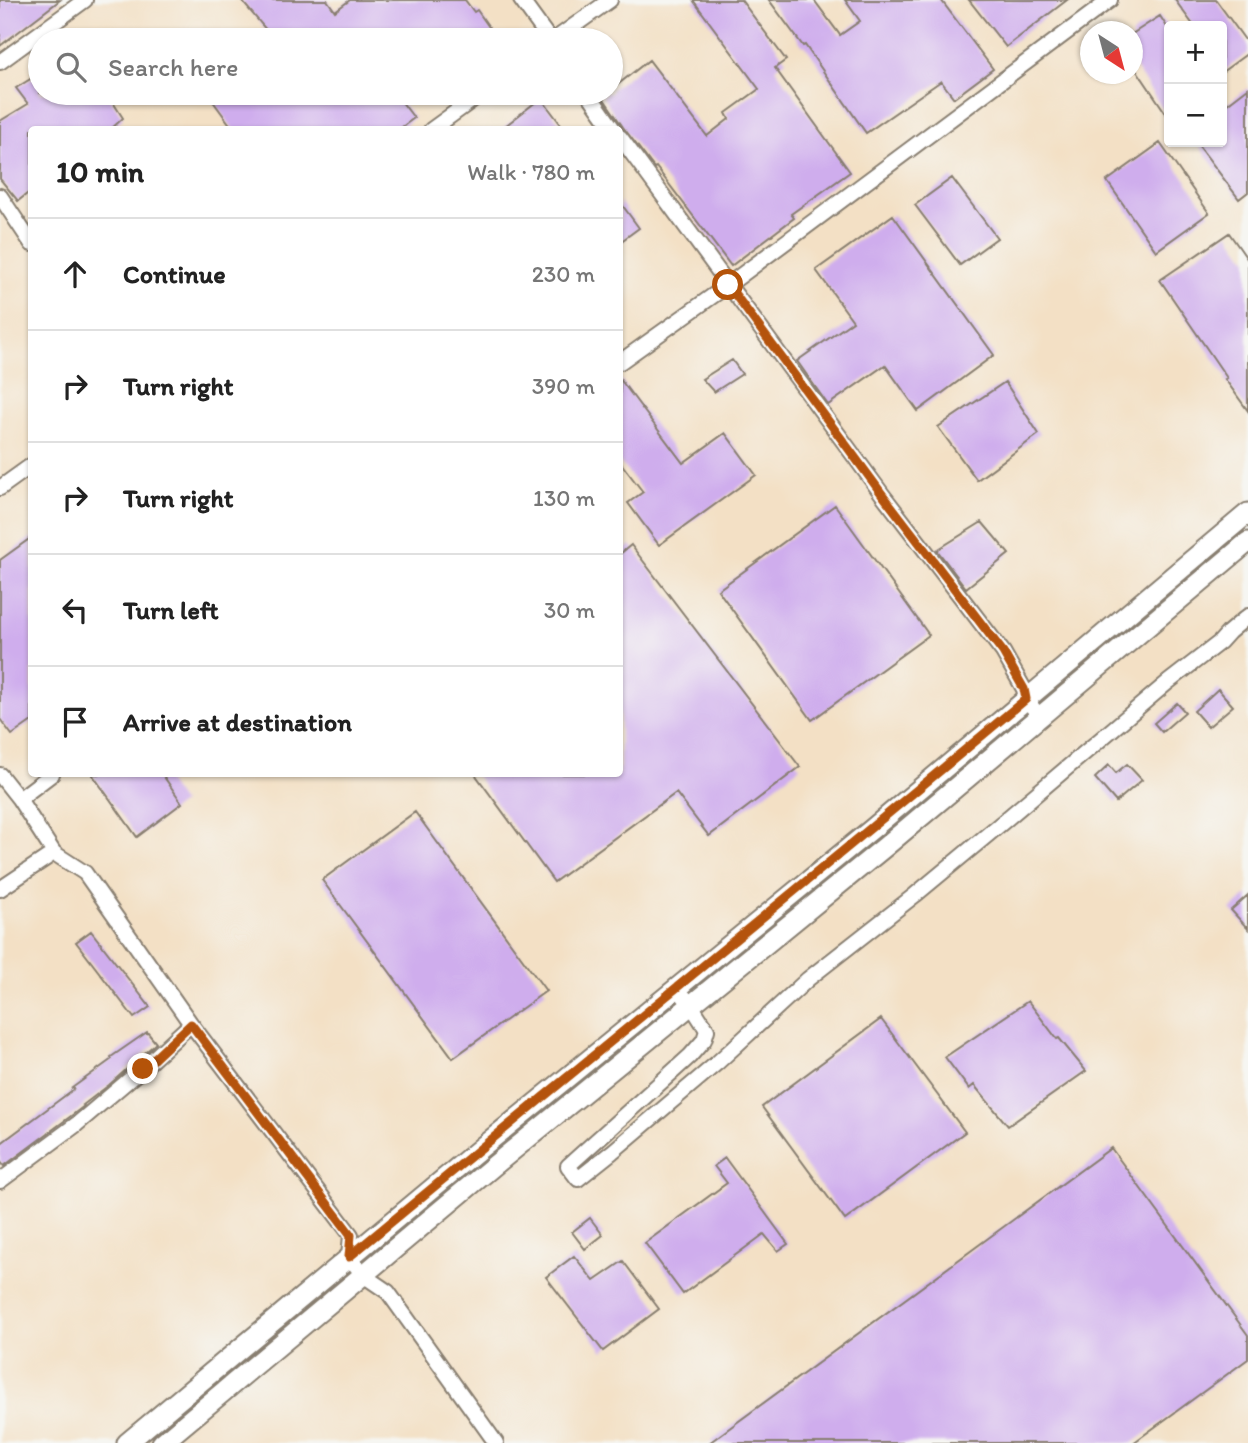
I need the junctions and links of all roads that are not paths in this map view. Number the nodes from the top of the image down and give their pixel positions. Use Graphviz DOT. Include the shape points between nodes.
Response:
graph roads {
  1 [pos="85,0"];
  2 [pos="521,0"];
  3 [pos="610,0"];
  4 [pos="1110,0"];
  5 [pos="47,28"];
  6 [pos="543,28"];
  7 [pos="569,28"];
  8 [pos="28,42"];
  9 [pos="0,62"];
  10 [pos="465,105"];
  11 [pos="596,105"];
  12 [pos="437,126"];
  13 [pos="611,126"];
  14 [pos="623,141"];
  15 [pos="0,196"];
  16 [pos="28,238"];
  17 [pos="728,285"];
  18 [pos="623,360"];
  19 [pos="28,468"];
  20 [pos="0,488"];
  21 [pos="1248,513"];
  22 [pos="1248,542"];
  23 [pos="1248,617"];
  24 [pos="1026,699"];
  25 [pos="1040,716"];
  26 [pos="0,775"];
  27 [pos="48,777"];
  28 [pos="19,799"];
  29 [pos="54,853"];
  30 [pos="0,890"];
  31 [pos="677,988"];
  32 [pos="691,1005"];
  33 [pos="191,1024"];
  34 [pos="0,1181"];
  35 [pos="349,1257"];
  36 [pos="363,1275"];
  37 [pos="127,1443"];
  38 [pos="162,1443"];
  39 [pos="496,1443"];
  1 -- 5 [label="street"];
  2 -- 6 [label="street"];
  3 -- 7 [label="street"];
  4 -- 17 [label="street"];
  8 -- 9 [label="street"];
  10 -- 12 [label="street"];
  11 -- 13 [label="street"];
  14 -- 17 [label="street"];
  15 -- 16 [label="street"];
  17 -- 18 [label="street"];
  17 -- 24 [label="street" via="1003,652"];
  19 -- 20 [label="street"];
  21 -- 24 [label="main road"];
  22 -- 25 [label="main road"];
  23 -- 32 [label="street" via="808,979 717,1063 578,1179 568,1166 704,1040 707,1030"];
  24 -- 25 [label="street"];
  24 -- 31 [label="main road"];
  25 -- 32 [label="main road"];
  26 -- 28 [label="street"];
  27 -- 28 [label="street"];
  28 -- 29 [label="street"];
  29 -- 30 [label="street"];
  29 -- 33 [label="street" via="85,873"];
  31 -- 32 [label="street"];
  31 -- 35 [label="main road"];
  32 -- 36 [label="main road"];
  33 -- 34 [label="street" via="77,1124"];
  33 -- 35 [label="street" via="351,1235"];
  35 -- 36 [label="street"];
  35 -- 37 [label="main road"];
  36 -- 38 [label="main road"];
  36 -- 39 [label="street" via="388,1292"];
}
